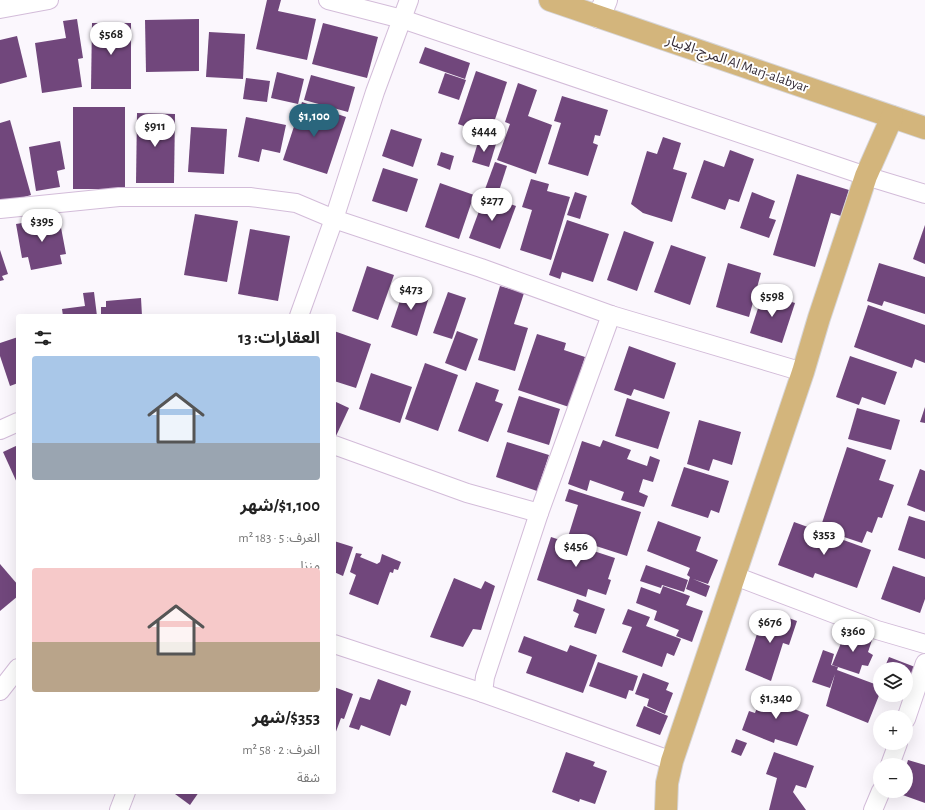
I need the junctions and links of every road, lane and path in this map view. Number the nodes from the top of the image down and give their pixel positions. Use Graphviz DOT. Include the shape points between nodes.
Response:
graph roads {
  1 [pos="50,0"];
  2 [pos="328,0"];
  3 [pos="409,0"];
  4 [pos="550,0"];
  5 [pos="0,8"];
  6 [pos="603,9"];
  7 [pos="402,19"];
  8 [pos="892,117"];
  9 [pos="925,128"];
  10 [pos="866,176"];
  11 [pos="925,194"];
  12 [pos="0,209"];
  13 [pos="334,219"];
  14 [pos="300,314"];
  15 [pos="611,315"];
  16 [pos="803,372"];
  17 [pos="16,423"];
  18 [pos="0,430"];
  19 [pos="336,446"];
  20 [pos="539,513"];
  21 [pos="735,576"];
  22 [pos="925,644"];
  23 [pos="336,645"];
  24 [pos="925,663"];
  25 [pos="16,671"];
  26 [pos="0,691"];
  27 [pos="483,693"];
  28 [pos="909,710"];
  29 [pos="672,761"];
  30 [pos="125,794"];
  31 [pos="878,798"];
  32 [pos="119,810"];
  33 [pos="666,810"];
  34 [pos="873,810"];
  1 -- 5 [label="street"];
  2 -- 7 [label="street"];
  3 -- 7 [label="street"];
  4 -- 6 [label="main road, المرج-الابيار Al Marj-alabyar"];
  6 -- 8 [label="main road, المرج-الابيار Al Marj-alabyar"];
  7 -- 10 [label="street"];
  7 -- 13 [label="street" via="375,92"];
  8 -- 9 [label="main road, المرج-الابيار Al Marj-alabyar"];
  8 -- 10 [label="main road"];
  10 -- 11 [label="street"];
  10 -- 16 [label="main road"];
  12 -- 13 [label="street" via="119,197 250,197 296,203"];
  13 -- 14 [label="street"];
  13 -- 15 [label="street"];
  15 -- 16 [label="street"];
  15 -- 20 [label="street"];
  16 -- 21 [label="main road"];
  17 -- 18 [label="street"];
  19 -- 20 [label="street" via="467,493"];
  20 -- 27 [label="street" via="484,677"];
  21 -- 22 [label="street" via="877,630"];
  21 -- 29 [label="main road"];
  23 -- 27 [label="street"];
  24 -- 28 [label="street"];
  25 -- 26 [label="street"];
  27 -- 29 [label="street"];
  29 -- 33 [label="main road" via="667,783"];
  30 -- 32 [label="street"];
  31 -- 34 [label="street"];
}
